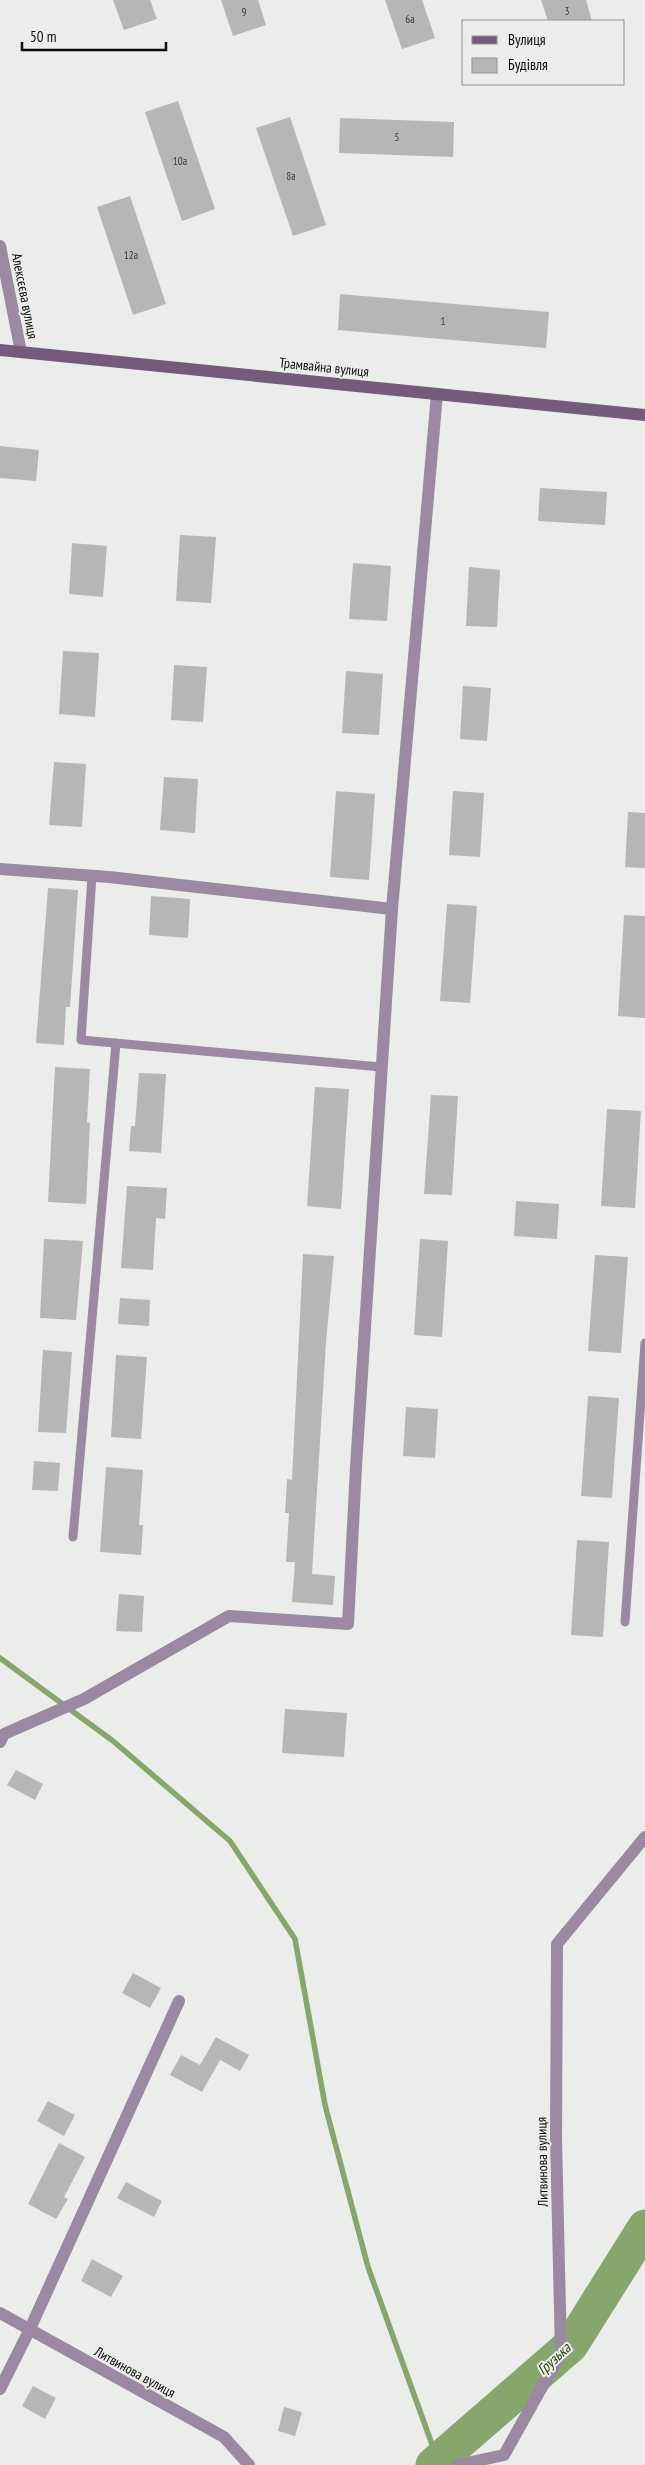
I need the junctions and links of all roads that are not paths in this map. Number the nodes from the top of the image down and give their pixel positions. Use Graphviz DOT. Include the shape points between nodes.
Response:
graph roads {
  1 [pos="0,246"];
  2 [pos="0,350"];
  3 [pos="20,352"];
  4 [pos="437,394"];
  5 [pos="645,415"];
  6 [pos="0,869"];
  7 [pos="92,876"];
  8 [pos="392,908"];
  9 [pos="116,1043"];
  10 [pos="381,1066"];
  11 [pos="645,1344"];
  12 [pos="73,1537"];
  13 [pos="625,1622"];
  14 [pos="0,1742"];
  15 [pos="645,1837"];
  16 [pos="179,2001"];
  17 [pos="0,2313"];
  18 [pos="30,2331"];
  19 [pos="0,2389"];
  20 [pos="248,2465"];
  21 [pos="457,2465"];
  1 -- 3 [label="street, Алексєєва вулиця"];
  2 -- 3 [label="street, Трамвайна вулиця"];
  3 -- 4 [label="street, Трамвайна вулиця"];
  4 -- 5 [label="street, Трамвайна вулиця"];
  4 -- 8 [label="street"];
  6 -- 7 [label="street"];
  7 -- 8 [label="street"];
  7 -- 9 [label="lane" via="81,1040"];
  8 -- 10 [label="street"];
  9 -- 10 [label="lane"];
  9 -- 12 [label="lane"];
  10 -- 14 [label="street" via="348,1624 229,1616 84,1699 4,1734"];
  11 -- 13 [label="lane"];
  15 -- 21 [label="street, Литвинова вулиця" via="557,1944 556,2138 562,2353 504,2455"];
  16 -- 18 [label="street"];
  17 -- 18 [label="street, Литвинова вулиця"];
  18 -- 19 [label="street"];
  18 -- 20 [label="street, Литвинова вулиця" via="224,2437"];
}
